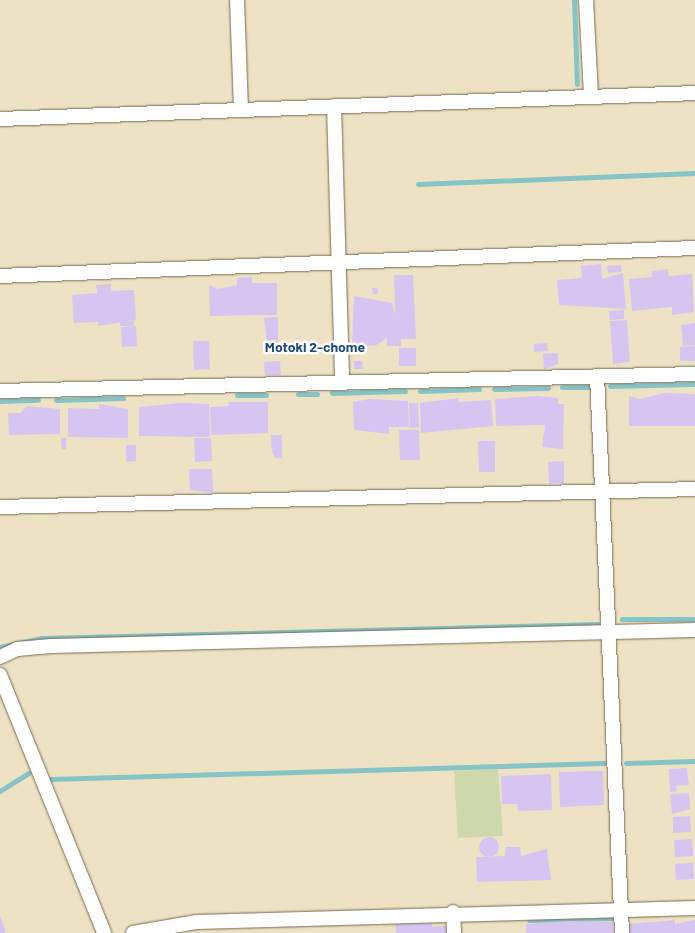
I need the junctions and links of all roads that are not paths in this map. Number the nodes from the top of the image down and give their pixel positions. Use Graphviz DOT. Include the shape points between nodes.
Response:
graph roads {
  1 [pos="237,0"];
  2 [pos="586,0"];
  3 [pos="695,93"];
  4 [pos="591,97"];
  5 [pos="334,106"];
  6 [pos="241,110"];
  7 [pos="0,119"];
  8 [pos="695,248"];
  9 [pos="339,263"];
  10 [pos="0,276"];
  11 [pos="695,374"];
  12 [pos="597,376"];
  13 [pos="342,382"];
  14 [pos="0,391"];
  15 [pos="695,489"];
  16 [pos="603,492"];
  17 [pos="0,507"];
  18 [pos="695,630"];
  19 [pos="609,632"];
  20 [pos="0,657"];
  21 [pos="0,675"];
  22 [pos="695,908"];
  23 [pos="622,909"];
  24 [pos="452,912"];
  25 [pos="198,928"];
  26 [pos="104,933"];
  27 [pos="133,933"];
  28 [pos="454,933"];
  29 [pos="622,933"];
  1 -- 6 [label="street"];
  2 -- 4 [label="street"];
  3 -- 4 [label="street"];
  4 -- 5 [label="street"];
  5 -- 6 [label="street"];
  5 -- 9 [label="street"];
  6 -- 7 [label="street"];
  8 -- 9 [label="street"];
  9 -- 10 [label="street"];
  9 -- 13 [label="street"];
  11 -- 12 [label="street"];
  12 -- 13 [label="street"];
  12 -- 16 [label="street"];
  13 -- 14 [label="street"];
  15 -- 16 [label="street"];
  16 -- 17 [label="street"];
  16 -- 19 [label="street"];
  18 -- 19 [label="street"];
  19 -- 20 [label="street" via="51,646 17,649"];
  19 -- 23 [label="street"];
  21 -- 26 [label="street"];
  22 -- 23 [label="street"];
  23 -- 24 [label="street"];
  23 -- 29 [label="street"];
  24 -- 25 [label="street"];
  24 -- 28 [label="street"];
  25 -- 27 [label="street"];
}
